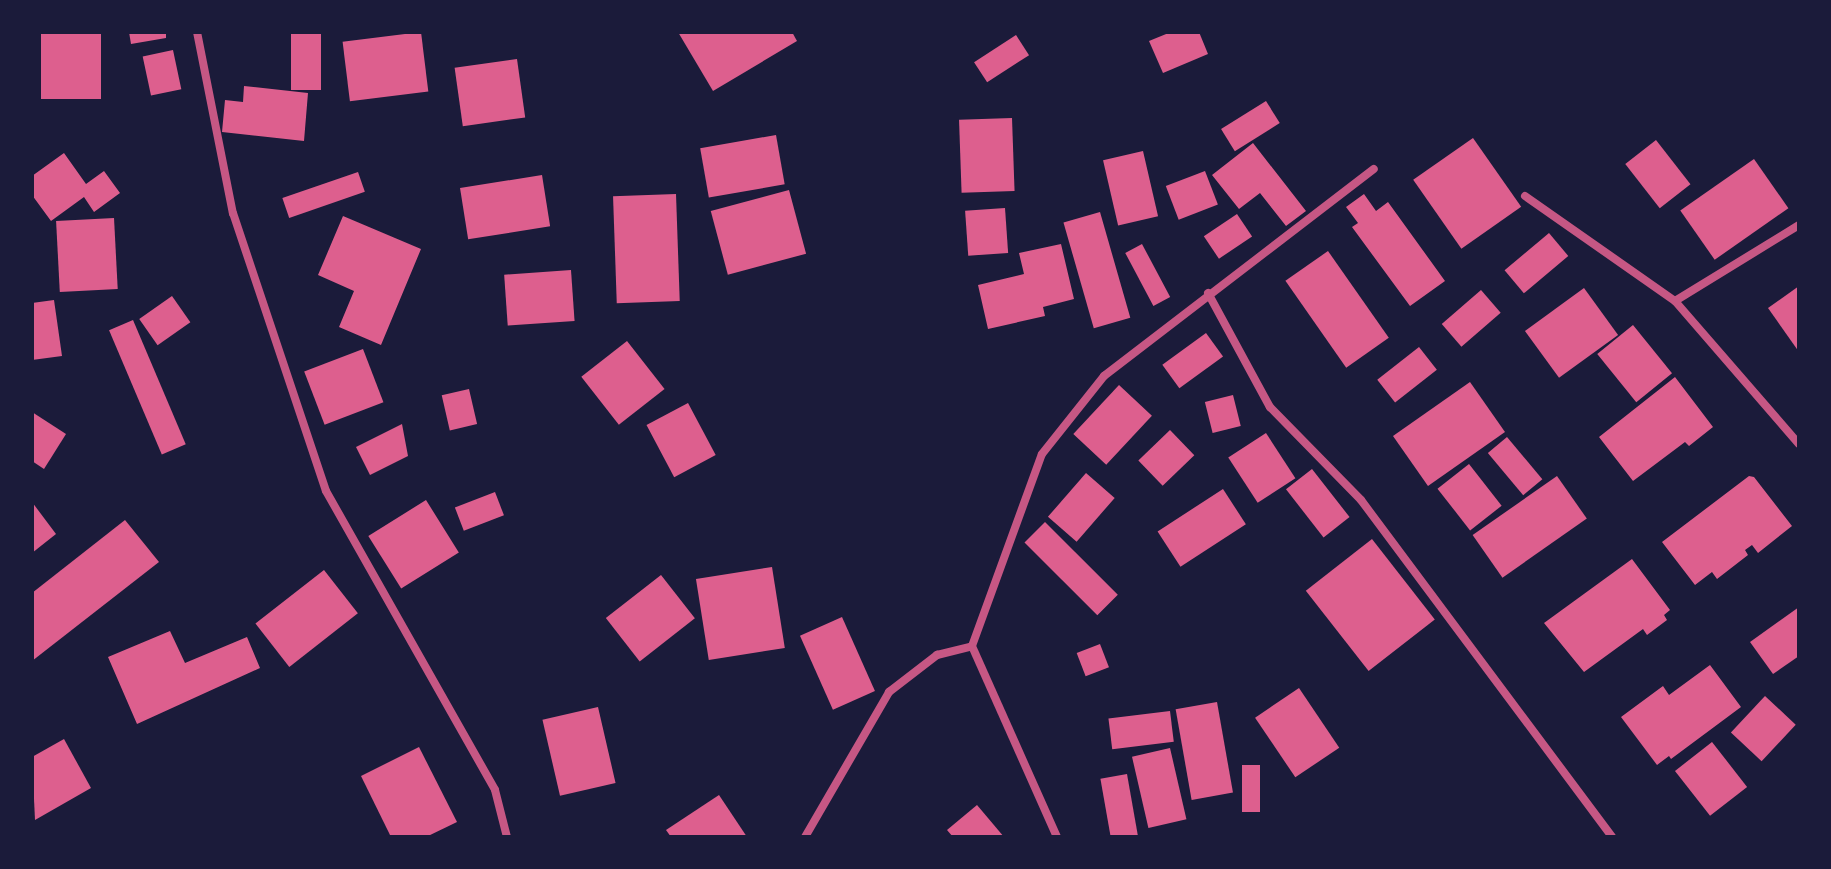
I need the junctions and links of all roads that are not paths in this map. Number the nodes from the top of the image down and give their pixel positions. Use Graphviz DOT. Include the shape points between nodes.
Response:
graph roads {
  1 [pos="197,32"];
  2 [pos="1374,169"];
  3 [pos="1525,196"];
  4 [pos="1799,225"];
  5 [pos="1208,293"];
  6 [pos="1675,301"];
  7 [pos="1799,444"];
  8 [pos="972,646"];
  9 [pos="507,837"];
  10 [pos="805,837"];
  11 [pos="1057,837"];
  12 [pos="1612,837"];
  1 -- 9 [label="street" via="233,213 326,491 495,790"];
  2 -- 5 [label="street"];
  3 -- 6 [label="street"];
  4 -- 6 [label="street"];
  5 -- 8 [label="street" via="1104,376 1042,454"];
  5 -- 12 [label="street" via="1270,407 1361,500"];
  6 -- 7 [label="street"];
  8 -- 10 [label="street" via="937,655 889,692"];
  8 -- 11 [label="street"];
}
